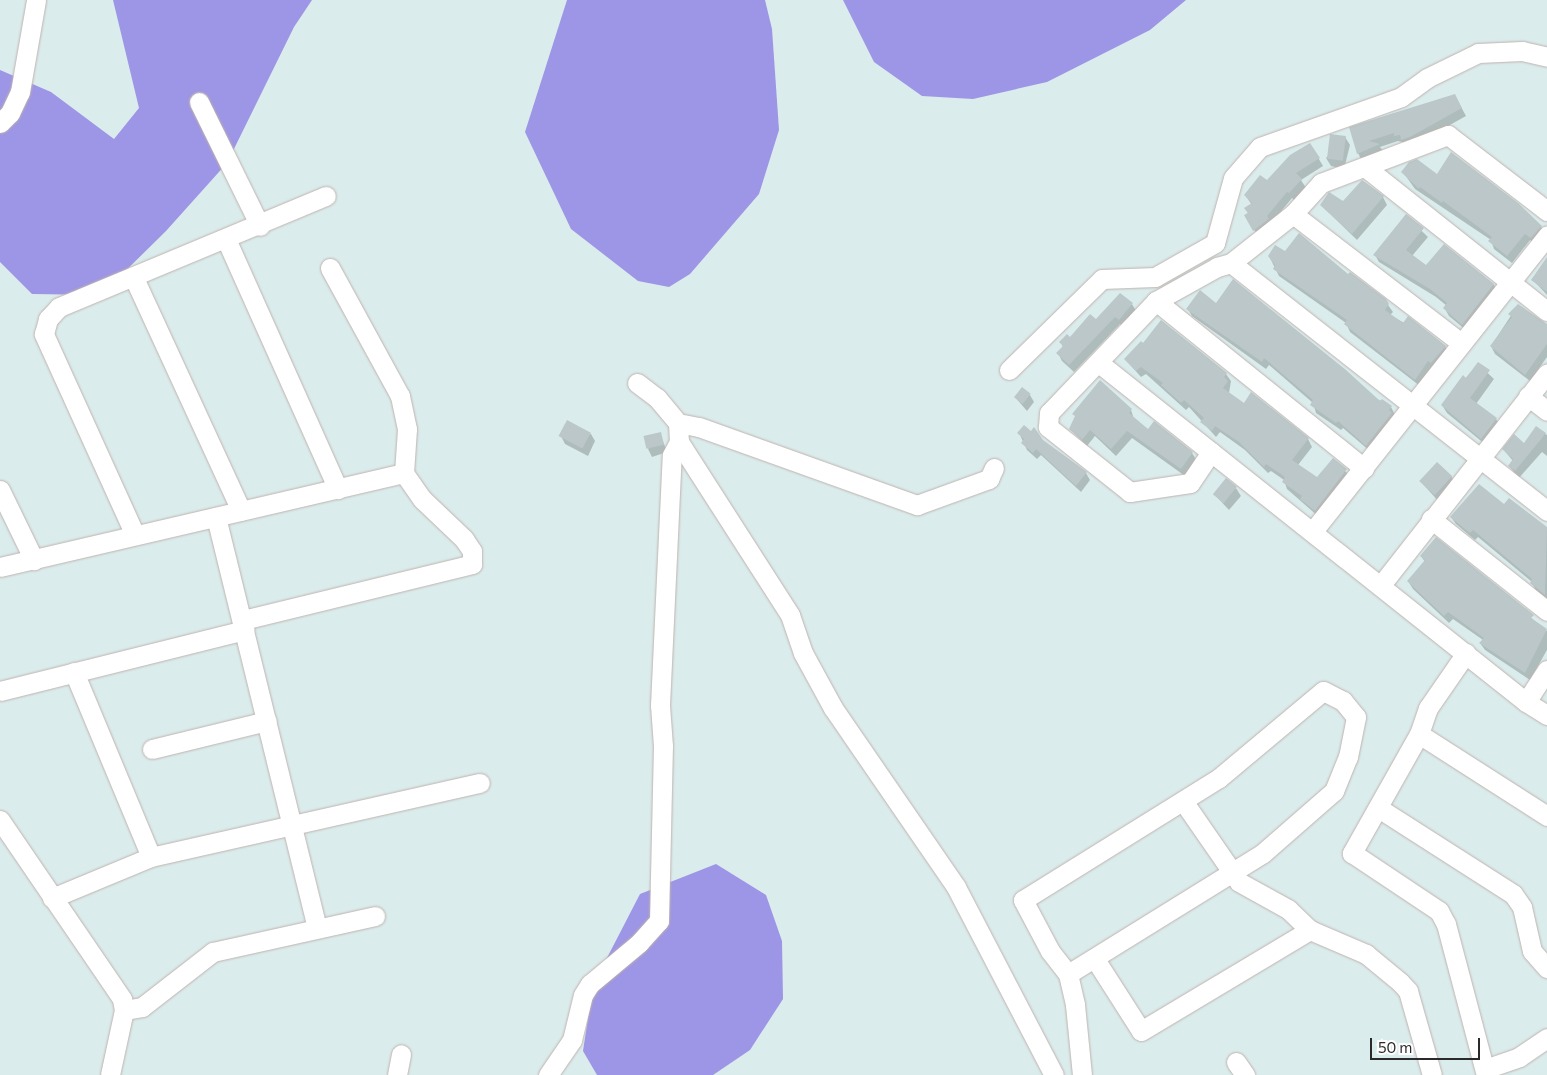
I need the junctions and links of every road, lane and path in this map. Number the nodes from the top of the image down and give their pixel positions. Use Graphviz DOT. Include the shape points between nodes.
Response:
graph roads {
  1 [pos="36,0"];
  2 [pos="1547,57"];
  3 [pos="199,102"];
  4 [pos="0,123"];
  5 [pos="1365,167"];
  6 [pos="326,196"];
  7 [pos="1547,211"];
  8 [pos="1293,214"];
  9 [pos="260,226"];
  10 [pos="1547,236"];
  11 [pos="226,238"];
  12 [pos="1231,262"];
  13 [pos="330,268"];
  14 [pos="134,278"];
  15 [pos="1511,283"];
  16 [pos="1156,301"];
  17 [pos="1547,311"];
  18 [pos="1461,343"];
  19 [pos="1099,363"];
  20 [pos="1009,370"];
  21 [pos="1547,373"];
  22 [pos="637,383"];
  23 [pos="1528,396"];
  24 [pos="1414,406"];
  25 [pos="1547,411"];
  26 [pos="678,423"];
  27 [pos="679,442"];
  28 [pos="1211,452"];
  29 [pos="1480,458"];
  30 [pos="994,468"];
  31 [pos="1364,468"];
  32 [pos="404,473"];
  33 [pos="338,489"];
  34 [pos="0,490"];
  35 [pos="241,510"];
  36 [pos="1547,511"];
  37 [pos="216,517"];
  38 [pos="1431,518"];
  39 [pos="1313,532"];
  40 [pos="135,535"];
  41 [pos="34,560"];
  42 [pos="0,568"];
  43 [pos="1381,585"];
  44 [pos="1547,611"];
  45 [pos="244,625"];
  46 [pos="1466,653"];
  47 [pos="1547,670"];
  48 [pos="74,672"];
  49 [pos="0,691"];
  50 [pos="1526,702"];
  51 [pos="1547,715"];
  52 [pos="267,721"];
  53 [pos="1419,734"];
  54 [pos="152,749"];
  55 [pos="480,783"];
  56 [pos="1183,801"];
  57 [pos="1380,809"];
  58 [pos="1547,816"];
  59 [pos="0,820"];
  60 [pos="293,824"];
  61 [pos="151,857"];
  62 [pos="1232,873"];
  63 [pos="52,898"];
  64 [pos="375,916"];
  65 [pos="317,927"];
  66 [pos="1310,930"];
  67 [pos="1095,959"];
  68 [pos="1547,968"];
  69 [pos="1068,974"];
  70 [pos="124,1010"];
  71 [pos="1547,1038"];
  72 [pos="400,1054"];
  73 [pos="1486,1072"];
  74 [pos="110,1075"];
  75 [pos="396,1075"];
  76 [pos="548,1075"];
  77 [pos="1054,1075"];
  78 [pos="1082,1075"];
  79 [pos="1432,1075"];
  1 -- 4 [label="street" via="20,92 10,114"];
  2 -- 20 [label="street" via="1522,51 1478,53 1427,78 1400,97 1260,147 1233,178 1216,244 1155,277 1102,278"];
  3 -- 9 [label="street"];
  5 -- 7 [label="street" via="1448,135"];
  5 -- 8 [label="street" via="1321,183"];
  5 -- 15 [label="street"];
  6 -- 9 [label="street"];
  8 -- 12 [label="street"];
  8 -- 18 [label="street"];
  9 -- 11 [label="street"];
  10 -- 15 [label="street"];
  11 -- 14 [label="street"];
  11 -- 33 [label="street"];
  12 -- 16 [label="street"];
  12 -- 24 [label="street"];
  13 -- 32 [label="street" via="400,396 406,421"];
  14 -- 35 [label="street"];
  14 -- 40 [label="street" via="59,307 48,319 44,334"];
  15 -- 17 [label="street"];
  15 -- 18 [label="street"];
  16 -- 19 [label="street"];
  16 -- 31 [label="street"];
  18 -- 24 [label="street"];
  19 -- 28 [label="street"];
  19 -- 28 [label="street" via="1049,413 1048,427 1130,492 1190,483"];
  21 -- 23 [label="street"];
  22 -- 26 [label="street" via="657,398"];
  23 -- 25 [label="street"];
  23 -- 29 [label="street"];
  24 -- 29 [label="street"];
  24 -- 31 [label="street"];
  26 -- 27 [label="street"];
  26 -- 30 [label="street" via="917,505 989,479"];
  27 -- 76 [label="street" via="672,456 660,705 663,746 659,921 590,984 572,1040"];
  27 -- 77 [label="street" via="790,615 803,653 833,708 956,887"];
  28 -- 39 [label="street"];
  29 -- 36 [label="street"];
  29 -- 38 [label="street"];
  31 -- 39 [label="street"];
  32 -- 33 [label="street"];
  32 -- 45 [label="street" via="422,499 464,539 472,551 472,564"];
  33 -- 35 [label="street"];
  34 -- 41 [label="street"];
  35 -- 37 [label="street"];
  37 -- 40 [label="street"];
  37 -- 45 [label="street"];
  38 -- 43 [label="street"];
  38 -- 44 [label="street"];
  39 -- 43 [label="street"];
  40 -- 41 [label="street"];
  41 -- 42 [label="street"];
  43 -- 46 [label="street"];
  45 -- 48 [label="street"];
  45 -- 52 [label="street"];
  46 -- 50 [label="street"];
  46 -- 53 [label="street" via="1428,708"];
  47 -- 50 [label="street"];
  48 -- 49 [label="street"];
  48 -- 61 [label="street"];
  50 -- 51 [label="street"];
  52 -- 54 [label="street"];
  52 -- 60 [label="street"];
  53 -- 57 [label="street"];
  53 -- 58 [label="street"];
  55 -- 60 [label="street"];
  56 -- 62 [label="street"];
  56 -- 62 [label="street" via="1219,778 1323,691 1343,701 1356,717 1348,757 1334,791 1263,853"];
  56 -- 69 [label="street" via="1023,900 1050,951"];
  57 -- 68 [label="street" via="1513,894 1522,907 1532,951"];
  57 -- 73 [label="street" via="1352,853 1439,911 1446,924"];
  59 -- 63 [label="street"];
  60 -- 61 [label="street"];
  60 -- 65 [label="street"];
  61 -- 63 [label="street"];
  62 -- 66 [label="street" via="1239,882 1288,909"];
  62 -- 67 [label="street"];
  63 -- 70 [label="street" via="122,999"];
  64 -- 65 [label="street"];
  65 -- 70 [label="street" via="213,952 142,1007"];
  66 -- 67 [label="street" via="1141,1031"];
  66 -- 79 [label="street" via="1366,954 1408,991"];
  67 -- 69 [label="street"];
  69 -- 78 [label="street" via="1075,1005"];
  70 -- 74 [label="street"];
  71 -- 73 [label="street"];
  72 -- 75 [label="street"];
}
